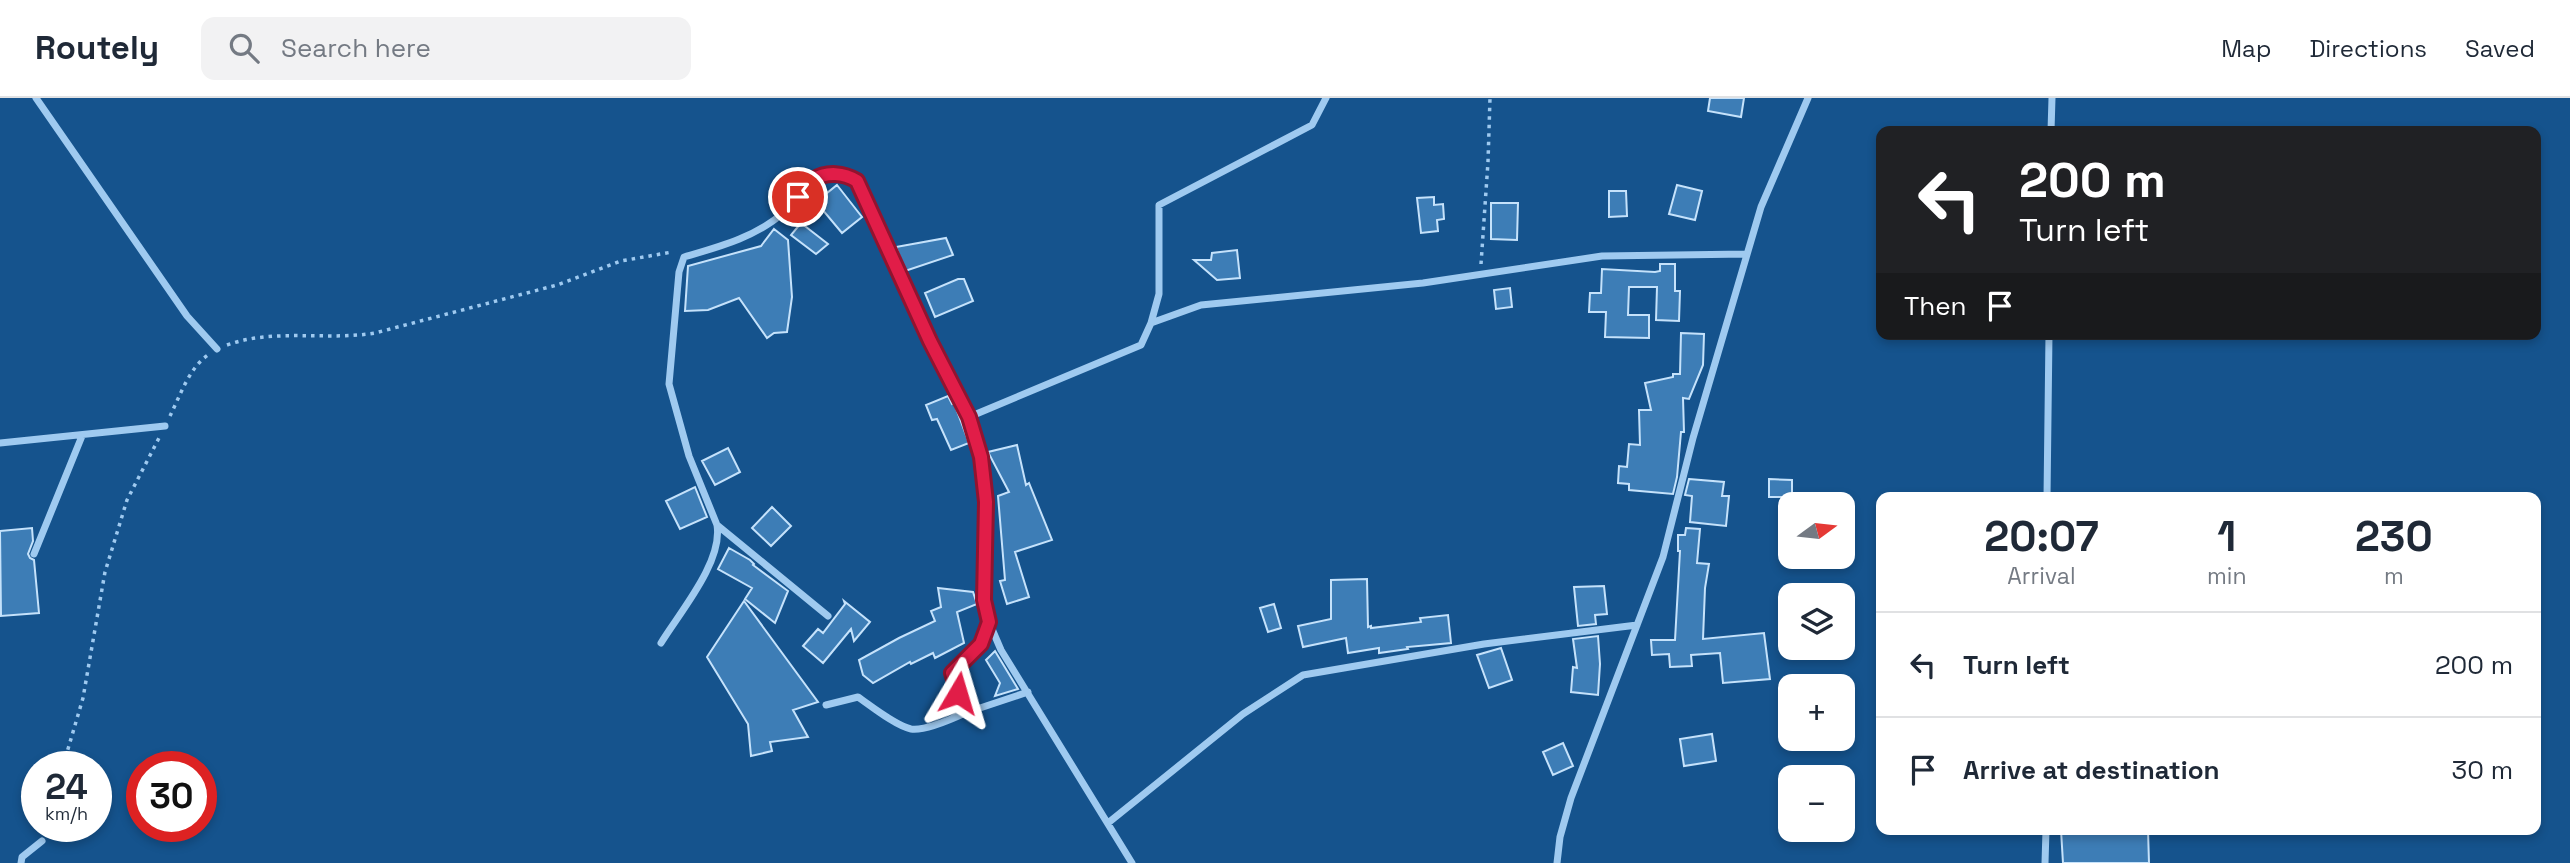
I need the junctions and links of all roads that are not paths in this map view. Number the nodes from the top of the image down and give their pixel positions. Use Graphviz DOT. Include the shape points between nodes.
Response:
graph roads {
  1 [pos="36,98"];
  2 [pos="1326,98"];
  3 [pos="1808,98"];
  4 [pos="2052,98"];
  5 [pos="2051,126"];
  6 [pos="1747,254"];
  7 [pos="1151,323"];
  8 [pos="2049,340"];
  9 [pos="217,349"];
  10 [pos="969,417"];
  11 [pos="165,426"];
  12 [pos="82,436"];
  13 [pos="0,443"];
  14 [pos="2047,492"];
  15 [pos="717,525"];
  16 [pos="34,554"];
  17 [pos="828,617"];
  18 [pos="989,622"];
  19 [pos="1637,625"];
  20 [pos="660,643"];
  21 [pos="1028,692"];
  22 [pos="826,705"];
  23 [pos="965,713"];
  24 [pos="1108,824"];
  25 [pos="2046,835"];
  26 [pos="41,842"];
  27 [pos="21,863"];
  28 [pos="1132,863"];
  29 [pos="1556,863"];
  30 [pos="2045,863"];
  1 -- 9 [label="street" via="187,316"];
  2 -- 7 [label="street" via="1312,125 1159,205 1159,294"];
  3 -- 6 [label="street" via="1761,207"];
  4 -- 5 [label="street"];
  6 -- 7 [label="street" via="1602,256 1423,283 1201,305"];
  6 -- 19 [label="street" via="1663,558"];
  7 -- 10 [label="street" via="1141,345"];
  8 -- 14 [label="street"];
  10 -- 15 [label="street" via="857,181 846,174 814,179 782,214 738,241 684,257 679,272 669,384 689,456"];
  10 -- 18 [label="street" via="981,457 986,502 984,600"];
  11 -- 12 [label="street"];
  12 -- 13 [label="street"];
  12 -- 16 [label="street"];
  15 -- 17 [label="street"];
  15 -- 20 [label="street" via="719,536 709,566"];
  18 -- 21 [label="street"];
  18 -- 23 [label="street" via="981,644 952,673"];
  19 -- 24 [label="street" via="1484,644 1303,675 1243,714"];
  19 -- 29 [label="street" via="1572,798"];
  21 -- 23 [label="street"];
  21 -- 24 [label="street"];
  22 -- 23 [label="street" via="858,697 912,729"];
  24 -- 28 [label="street"];
  25 -- 30 [label="street"];
  26 -- 27 [label="street"];
}
